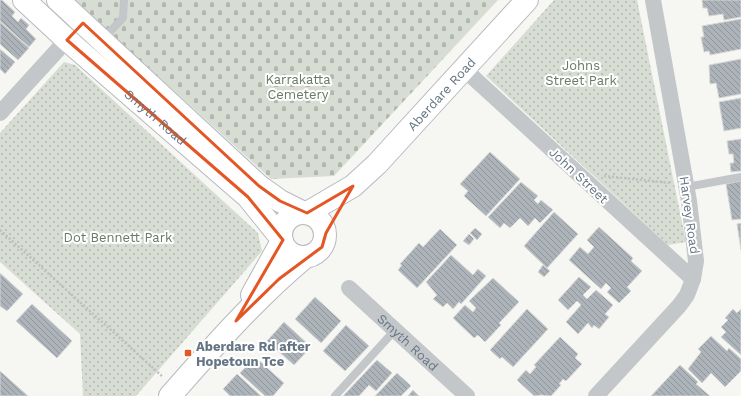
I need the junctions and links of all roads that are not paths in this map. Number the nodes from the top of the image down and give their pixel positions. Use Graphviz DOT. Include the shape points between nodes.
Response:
graph roads {
  1 [pos="24,0"];
  2 [pos="58,0"];
  3 [pos="124,0"];
  4 [pos="528,0"];
  5 [pos="653,0"];
  6 [pos="83,23"];
  7 [pos="67,40"];
  8 [pos="102,40"];
  9 [pos="465,70"];
  10 [pos="0,113"];
  11 [pos="741,177"];
  12 [pos="353,186"];
  13 [pos="692,186"];
  14 [pos="305,213"];
  15 [pos="326,233"];
  16 [pos="282,240"];
  17 [pos="305,257"];
  18 [pos="693,280"];
  19 [pos="349,288"];
  20 [pos="236,321"];
  21 [pos="395,330"];
  22 [pos="166,387"];
  23 [pos="335,396"];
  24 [pos="467,396"];
  25 [pos="596,396"];
  1 -- 7 [label="main road, Smyth Road"];
  2 -- 6 [label="main road, Smyth Road"];
  3 -- 8 [label="lane" via="123,18"];
  4 -- 9 [label="main road, Aberdare Road"];
  5 -- 18 [label="street, Harvey Road" via="692,222 696,261"];
  6 -- 7 [label="street"];
  6 -- 8 [label="main road, Smyth Road"];
  7 -- 10 [label="street"];
  7 -- 16 [label="main road, Smyth Road" via="248,198"];
  8 -- 14 [label="main road, Smyth Road" via="259,186 280,201"];
  9 -- 12 [label="main road, Aberdare Road"];
  9 -- 18 [label="street, John Street"];
  11 -- 13 [label="lane"];
  12 -- 14 [label="main road, Aberdare Road"];
  12 -- 15 [label="main road, Aberdare Road"];
  14 -- 15 [label="main road" via="313,214 322,222"];
  14 -- 16 [label="main road" via="288,218 284,224"];
  15 -- 17 [label="main road" via="318,252"];
  16 -- 17 [label="main road" via="293,255"];
  16 -- 20 [label="main road"];
  17 -- 20 [label="main road"];
  18 -- 25 [label="street, Harvey Road" via="679,306"];
  19 -- 21 [label="street, Smyth Road"];
  20 -- 22 [label="main road"];
  21 -- 23 [label="lane"];
  21 -- 24 [label="street, Smyth Road"];
}
